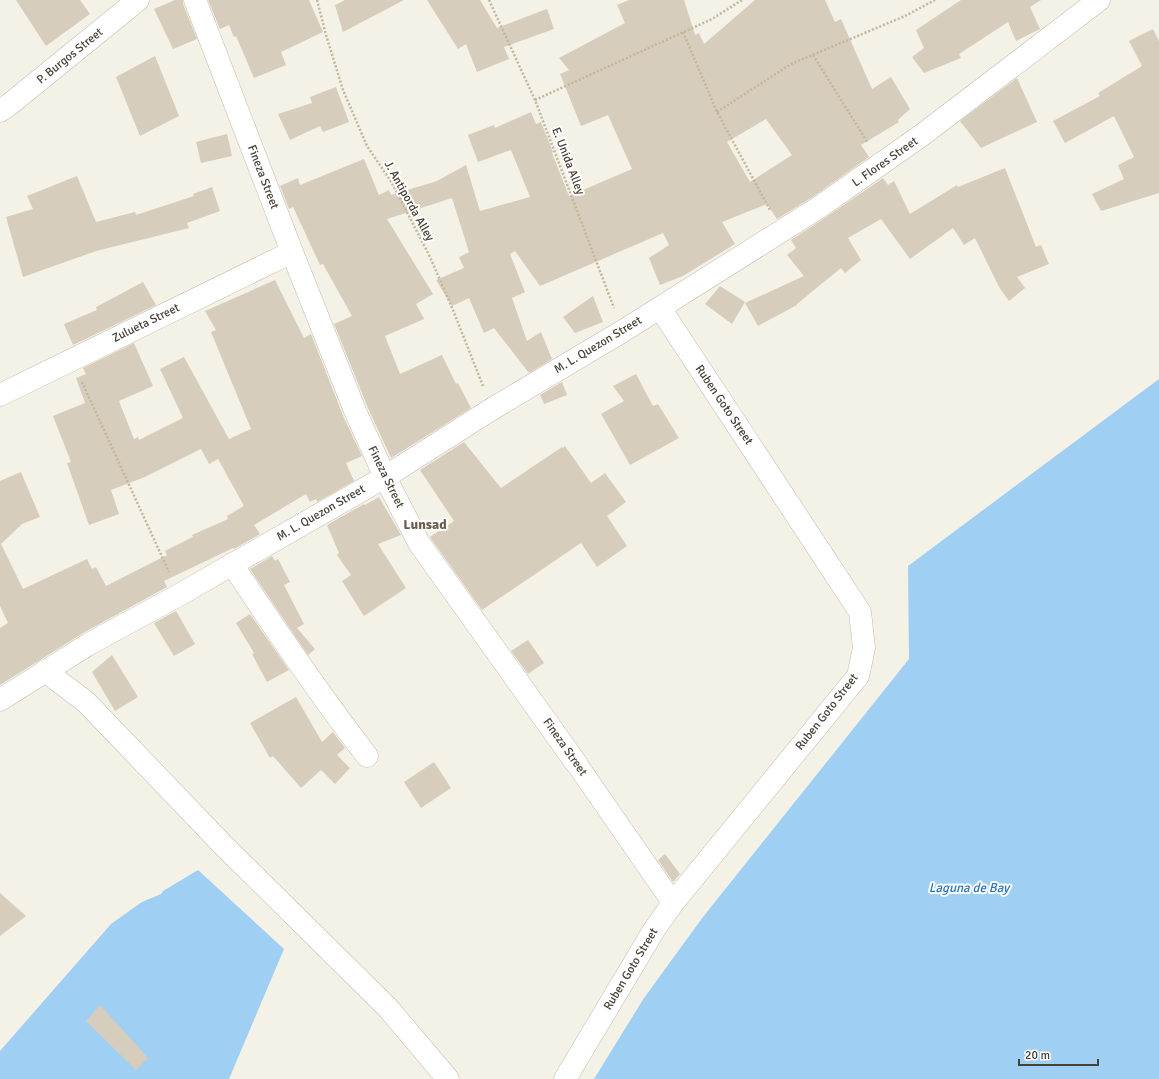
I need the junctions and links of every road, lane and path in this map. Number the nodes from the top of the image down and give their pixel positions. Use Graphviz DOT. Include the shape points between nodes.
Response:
graph roads {
  1 [pos="138,0"];
  2 [pos="195,0"];
  3 [pos="317,0"];
  4 [pos="489,0"];
  5 [pos="742,0"];
  6 [pos="935,0"];
  7 [pos="1099,0"];
  8 [pos="683,32"];
  9 [pos="813,55"];
  10 [pos="535,100"];
  11 [pos="0,111"];
  12 [pos="717,112"];
  13 [pos="882,164"];
  14 [pos="782,231"];
  15 [pos="292,252"];
  16 [pos="660,308"];
  17 [pos="623,331"];
  18 [pos="72,360"];
  19 [pos="0,395"];
  20 [pos="492,409"];
  21 [pos="385,477"];
  22 [pos="232,564"];
  23 [pos="179,594"];
  24 [pos="46,671"];
  25 [pos="0,700"];
  26 [pos="367,756"];
  27 [pos="576,763"];
  28 [pos="673,903"];
  29 [pos="448,1079"];
  30 [pos="565,1079"];
  1 -- 11 [label="street, P. Burgos Street"];
  2 -- 15 [label="street, Fineza Street"];
  3 -- 20 [label="path, J. Antiporda Alley" via="343,90 367,146 392,183 430,257"];
  4 -- 10 [label="path, E. Unida Alley"];
  5 -- 8 [label="path" via="712,19"];
  6 -- 9 [label="path" via="905,16"];
  7 -- 13 [label="street, L. Flores Street"];
  8 -- 10 [label="path"];
  8 -- 12 [label="path"];
  9 -- 12 [label="path" via="791,64"];
  9 -- 13 [label="path"];
  10 -- 17 [label="path, E. Unida Alley"];
  12 -- 14 [label="path"];
  13 -- 14 [label="street, L. Flores Street"];
  14 -- 16 [label="street, L. Flores Street"];
  15 -- 18 [label="street, Zulueta Street"];
  15 -- 21 [label="street, Fineza Street" via="356,413"];
  16 -- 17 [label="street, M. L. Quezon Street"];
  16 -- 28 [label="street, Ruben Goto Street" via="860,612 864,648 858,676"];
  17 -- 20 [label="street, M. L. Quezon Street"];
  18 -- 19 [label="street, Zulueta Street"];
  18 -- 23 [label="path"];
  20 -- 21 [label="street, M. L. Quezon Street"];
  21 -- 22 [label="street, M. L. Quezon Street"];
  21 -- 27 [label="street, Fineza Street" via="420,543"];
  22 -- 23 [label="street, M. L. Quezon Street"];
  22 -- 26 [label="street" via="290,651"];
  23 -- 24 [label="street, M. L. Quezon Street"];
  24 -- 25 [label="street, M. L. Quezon Street"];
  24 -- 29 [label="street" via="86,702 224,846 388,1008"];
  27 -- 28 [label="street, Fineza Street"];
  28 -- 30 [label="street, Ruben Goto Street" via="654,930"];
}
